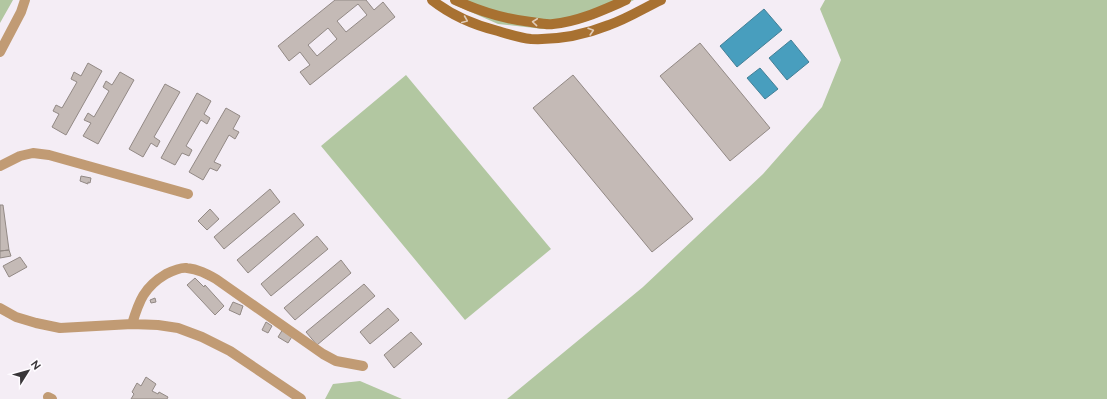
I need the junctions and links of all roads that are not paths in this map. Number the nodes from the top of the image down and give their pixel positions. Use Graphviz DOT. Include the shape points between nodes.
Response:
graph roads {
  1 [pos="25,0"];
  2 [pos="432,0"];
  3 [pos="455,0"];
  4 [pos="626,0"];
  5 [pos="661,0"];
  6 [pos="0,52"];
  7 [pos="0,166"];
  8 [pos="188,194"];
  9 [pos="0,308"];
  10 [pos="132,324"];
  11 [pos="363,366"];
  12 [pos="302,399"];
  1 -- 6 [label="street"];
  2 -- 5 [label="street, one-way" via="460,18 490,30 529,39 552,39 579,34 609,25"];
  4 -- 3 [label="street, one-way" via="576,20 552,24 502,18"];
  7 -- 8 [label="street" via="20,156 48,155"];
  9 -- 10 [label="street" via="16,317 60,328"];
  10 -- 11 [label="street" via="142,296 150,285 173,270 200,270 323,354 336,361"];
  10 -- 12 [label="street" via="178,328 202,338 230,351"];
}
